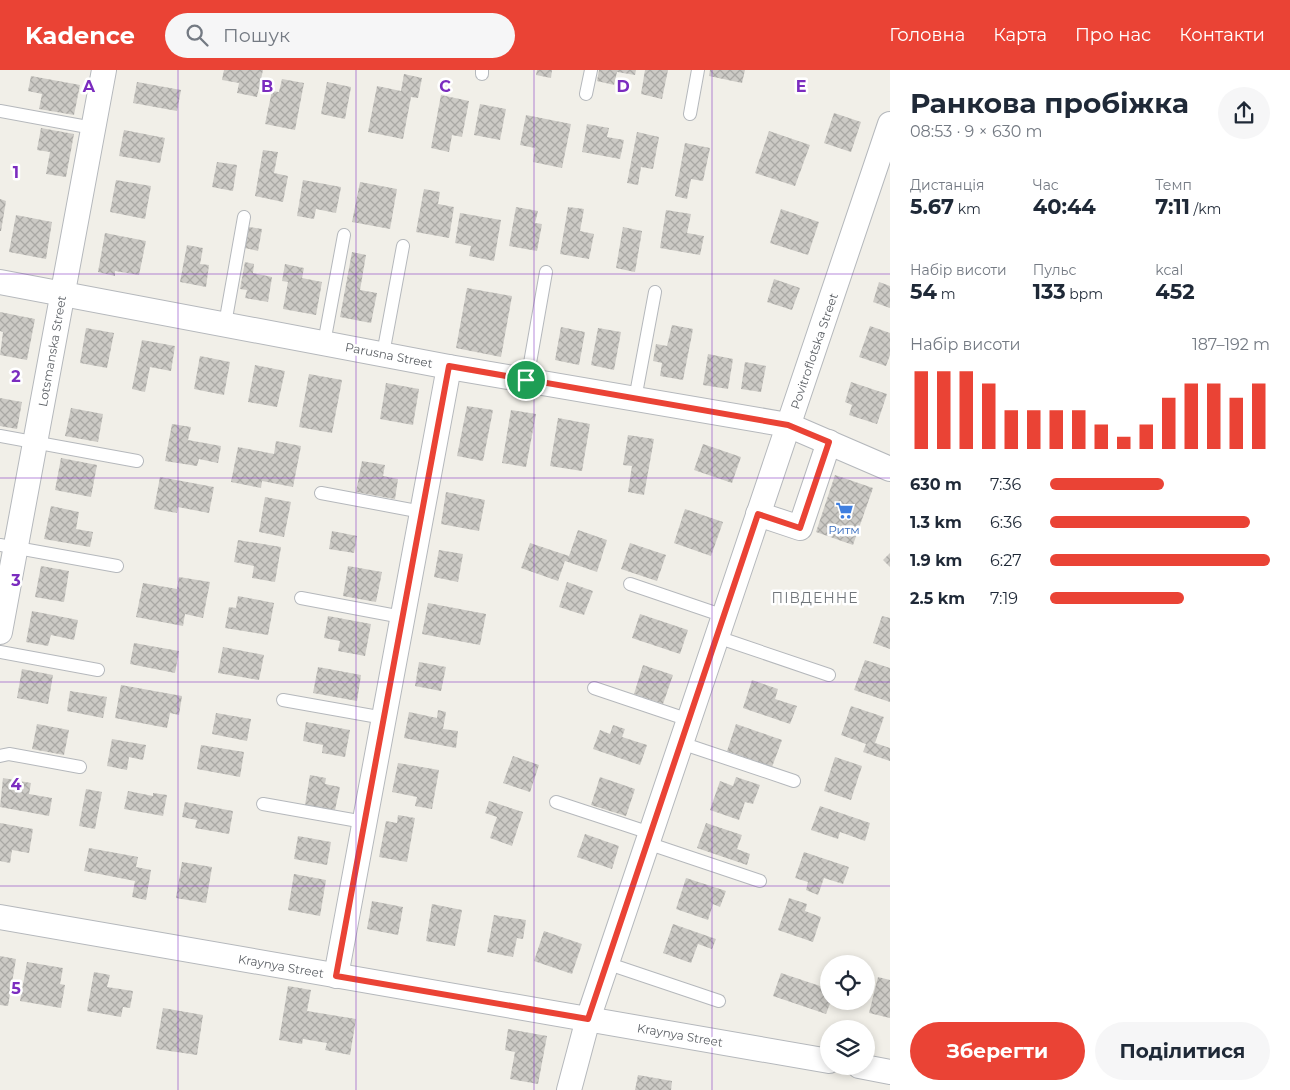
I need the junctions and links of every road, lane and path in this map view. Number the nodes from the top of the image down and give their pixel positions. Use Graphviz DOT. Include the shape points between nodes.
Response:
graph roads {
  1 [pos="104,70"];
  2 [pos="591,70"];
  3 [pos="698,70"];
  4 [pos="586,94"];
  5 [pos="0,110"];
  6 [pos="690,114"];
  7 [pos="890,124"];
  8 [pos="94,128"];
  9 [pos="244,217"];
  10 [pos="344,235"];
  11 [pos="402,246"];
  12 [pos="546,272"];
  13 [pos="0,282"];
  14 [pos="654,292"];
  15 [pos="63,294"];
  16 [pos="225,324"];
  17 [pos="324,343"];
  18 [pos="383,354"];
  19 [pos="449,366"];
  20 [pos="526,380"];
  21 [pos="635,398"];
  22 [pos="788,425"];
  23 [pos="0,436"];
  24 [pos="829,442"];
  25 [pos="35,443"];
  26 [pos="137,461"];
  27 [pos="890,469"];
  28 [pos="320,493"];
  29 [pos="422,512"];
  30 [pos="758,514"];
  31 [pos="8,546"];
  32 [pos="117,566"];
  33 [pos="630,584"];
  34 [pos="301,598"];
  35 [pos="402,617"];
  36 [pos="720,626"];
  37 [pos="0,632"];
  38 [pos="0,652"];
  39 [pos="98,670"];
  40 [pos="829,675"];
  41 [pos="594,688"];
  42 [pos="282,700"];
  43 [pos="384,718"];
  44 [pos="689,720"];
  45 [pos="681,743"];
  46 [pos="0,756"];
  47 [pos="80,767"];
  48 [pos="794,781"];
  49 [pos="556,802"];
  50 [pos="263,804"];
  51 [pos="364,822"];
  52 [pos="649,838"];
  53 [pos="760,881"];
  54 [pos="0,918"];
  55 [pos="606,963"];
  56 [pos="336,976"];
  57 [pos="719,1001"];
  58 [pos="588,1019"];
  59 [pos="820,1059"];
  60 [pos="875,1069"];
  61 [pos="890,1072"];
  62 [pos="569,1090"];
  1 -- 8 [label="street, Lotsmanska Street"];
  2 -- 4 [label="lane"];
  3 -- 6 [label="lane"];
  5 -- 8 [label="lane"];
  7 -- 22 [label="street, Povitroflotska Street"];
  8 -- 15 [label="street, Lotsmanska Street"];
  9 -- 16 [label="lane"];
  10 -- 17 [label="lane"];
  11 -- 18 [label="lane"];
  12 -- 20 [label="lane"];
  13 -- 15 [label="street, Parusna Street"];
  14 -- 21 [label="lane"];
  15 -- 16 [label="street, Parusna Street"];
  15 -- 25 [label="street, Lotsmanska Street"];
  16 -- 17 [label="street, Parusna Street"];
  17 -- 18 [label="street, Parusna Street"];
  18 -- 19 [label="street, Parusna Street"];
  19 -- 20 [label="street, Parusna Street"];
  19 -- 29 [label="street"];
  20 -- 21 [label="street, Parusna Street"];
  21 -- 22 [label="street, Parusna Street"];
  22 -- 24 [label="street, Parusna Street"];
  22 -- 30 [label="street, Povitroflotska Street"];
  23 -- 25 [label="lane"];
  24 -- 27 [label="street, Parusna Street"];
  24 -- 30 [label="street" via="800,528"];
  25 -- 26 [label="lane"];
  25 -- 31 [label="street, Lotsmanska Street"];
  28 -- 29 [label="lane"];
  29 -- 35 [label="street"];
  30 -- 36 [label="street, Povitroflotska Street"];
  31 -- 32 [label="lane"];
  31 -- 37 [label="street, Lotsmanska Street"];
  33 -- 36 [label="lane"];
  34 -- 35 [label="lane"];
  35 -- 43 [label="street"];
  36 -- 40 [label="lane"];
  36 -- 44 [label="street, Povitroflotska Street"];
  38 -- 39 [label="lane"];
  41 -- 44 [label="lane"];
  42 -- 43 [label="lane"];
  43 -- 51 [label="street"];
  44 -- 45 [label="street, Povitroflotska Street"];
  45 -- 48 [label="lane"];
  45 -- 52 [label="street, Povitroflotska Street"];
  46 -- 47 [label="lane" via="9,754"];
  49 -- 52 [label="lane"];
  50 -- 51 [label="lane"];
  51 -- 56 [label="street"];
  52 -- 53 [label="lane"];
  52 -- 55 [label="street, Povitroflotska Street"];
  54 -- 56 [label="street, Kraynya Street"];
  55 -- 57 [label="lane"];
  55 -- 58 [label="street, Povitroflotska Street"];
  56 -- 58 [label="street, Kraynya Street"];
  58 -- 59 [label="street, Kraynya Street"];
  58 -- 62 [label="street, Povitroflotska Street"];
  60 -- 61 [label="street"];
}
